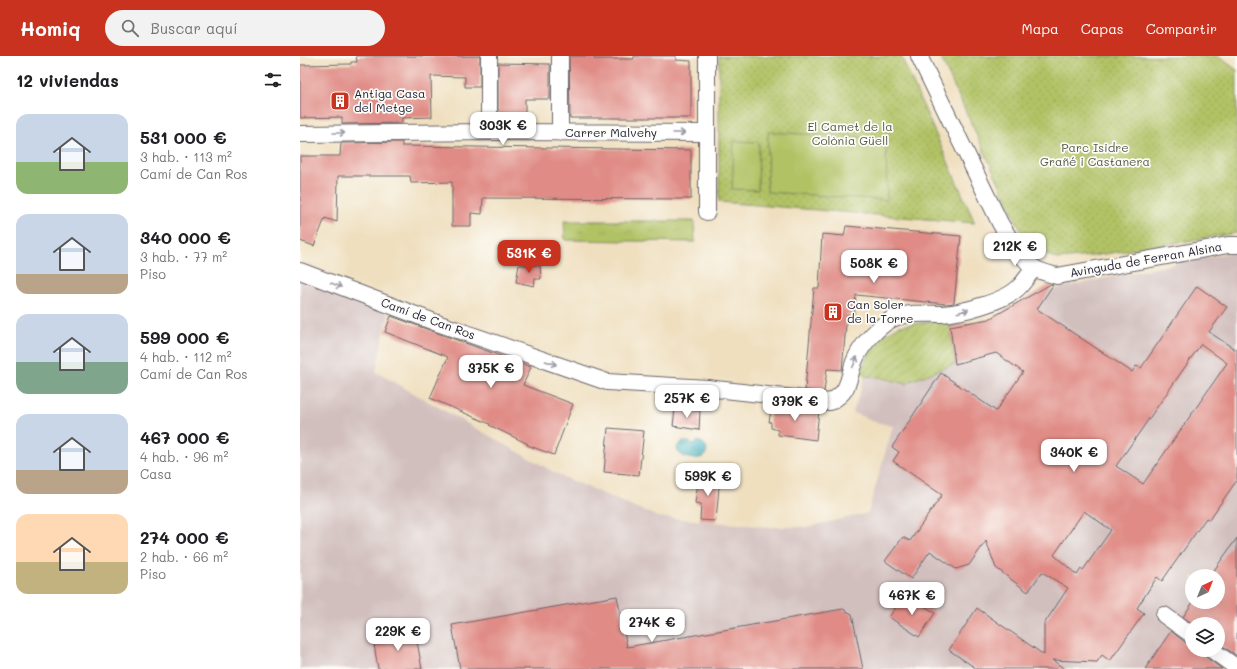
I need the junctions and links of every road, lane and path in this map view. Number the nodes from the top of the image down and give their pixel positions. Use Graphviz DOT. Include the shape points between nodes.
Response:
graph roads {
  1 [pos="489,56"];
  2 [pos="707,56"];
  3 [pos="919,56"];
  4 [pos="560,57"];
  5 [pos="489,132"];
  6 [pos="560,133"];
  7 [pos="707,133"];
  8 [pos="300,134"];
  9 [pos="707,212"];
  10 [pos="1237,245"];
  11 [pos="1034,268"];
  12 [pos="300,271"];
  13 [pos="1164,615"];
  14 [pos="1185,631"];
  15 [pos="1222,657"];
  16 [pos="1237,668"];
  1 -- 5 [label="street"];
  2 -- 7 [label="street"];
  3 -- 11 [label="street, Avinguda de Ferran Alsina" via="1000,223 1010,240"];
  4 -- 6 [label="street"];
  5 -- 6 [label="street, Carrer Malvehy"];
  8 -- 5 [label="street, Carrer Malvehy, one-way"];
  6 -- 7 [label="street, Carrer Malvehy, one-way"];
  7 -- 9 [label="street"];
  10 -- 11 [label="street, Avinguda de Ferran Alsina" via="1057,276"];
  12 -- 11 [label="street, Camí de Can Ros, one-way" via="437,323 607,382 707,388 830,402 845,390 854,361 863,345 880,327 897,316 957,313 1001,298 1018,288"];
  13 -- 14 [label="street"];
  15 -- 16 [label="street"];
}
